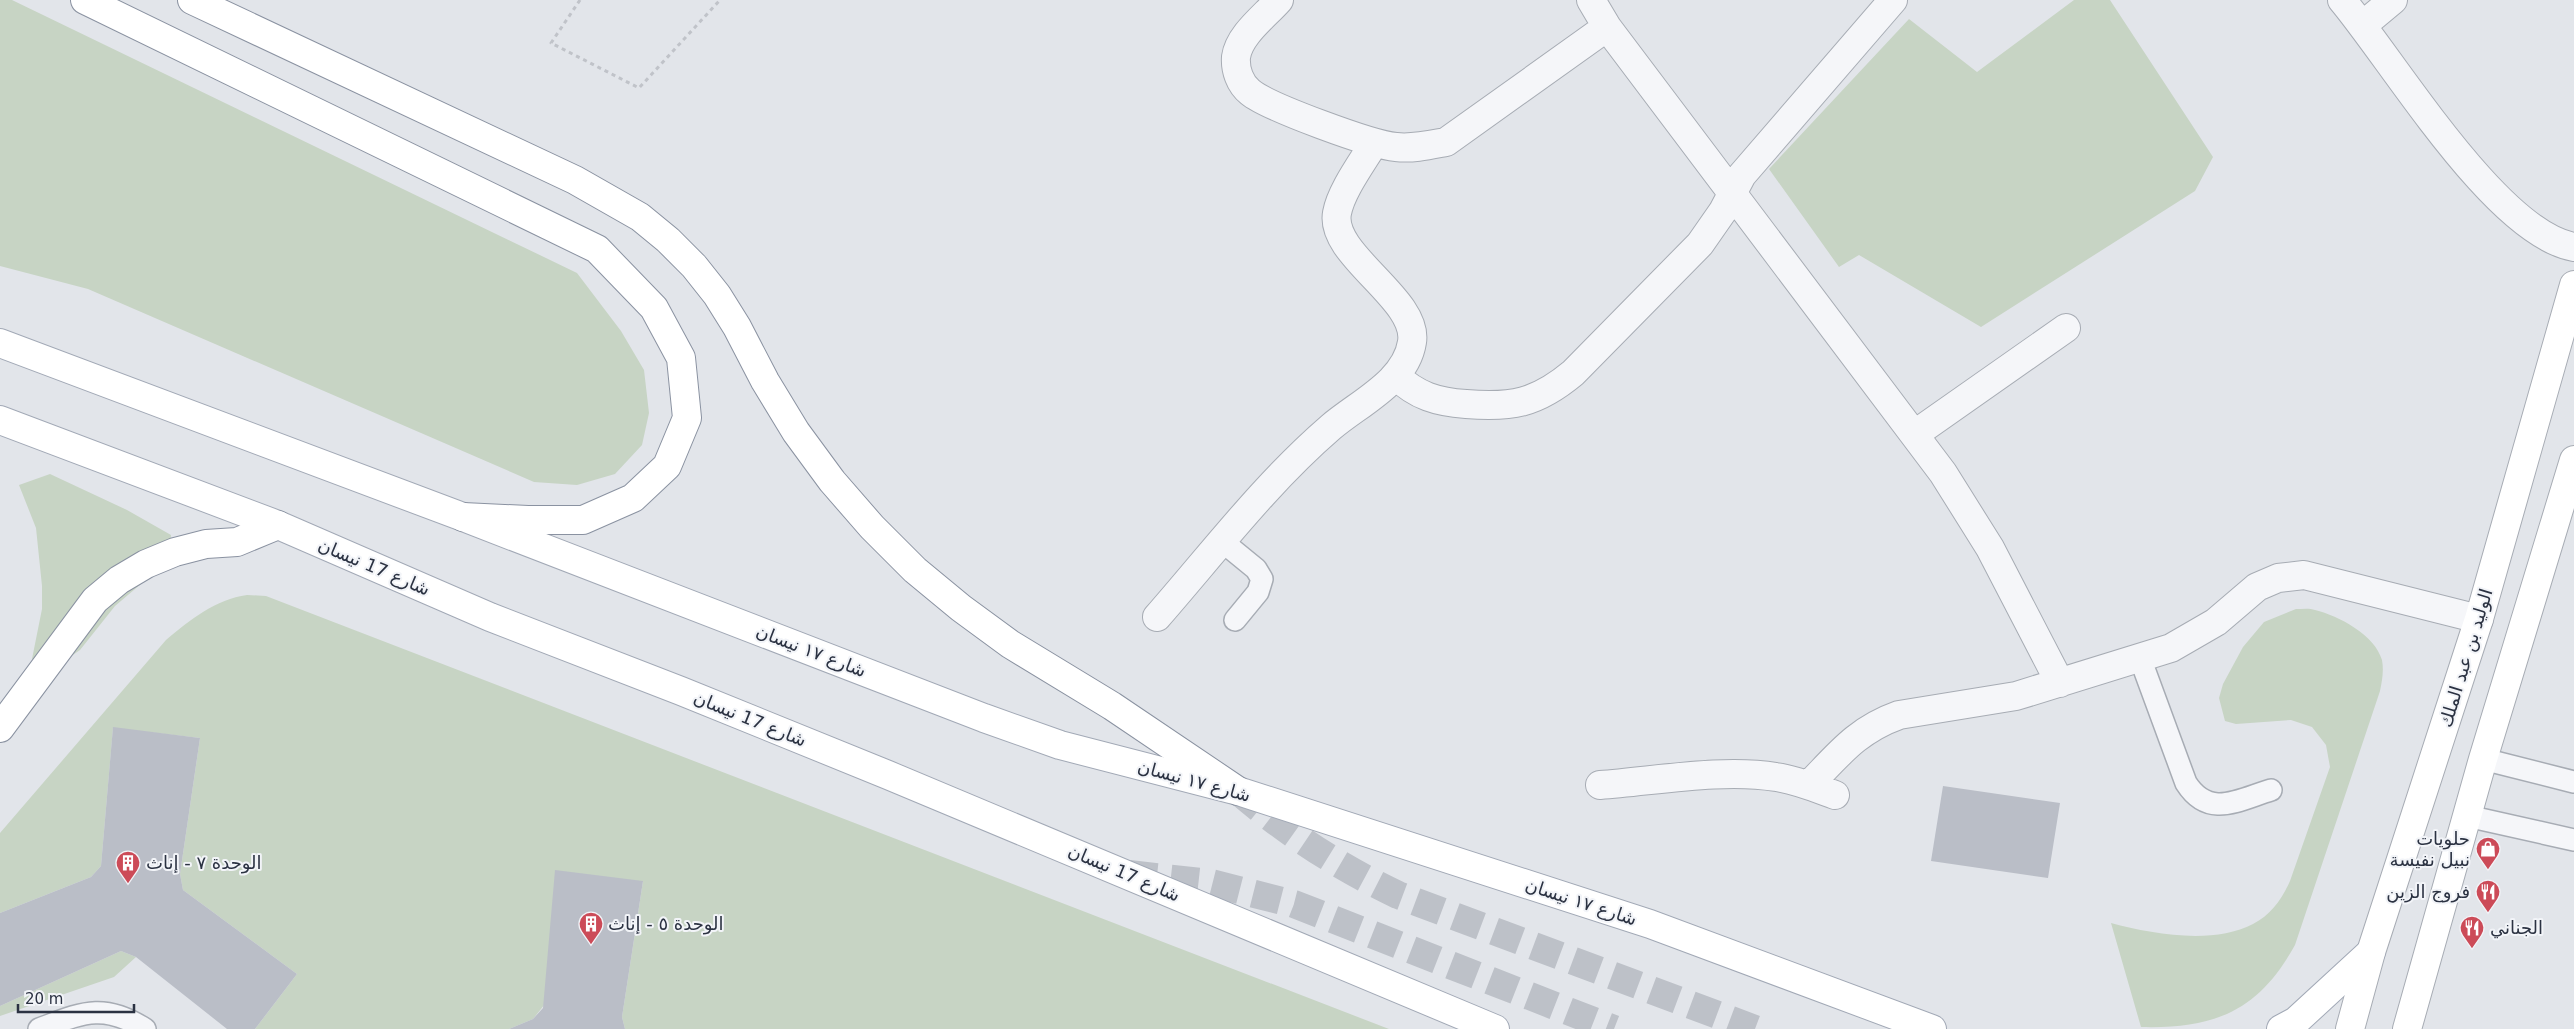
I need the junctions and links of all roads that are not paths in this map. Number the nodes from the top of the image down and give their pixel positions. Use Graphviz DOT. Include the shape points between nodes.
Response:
graph roads {
  1 [pos="85,0"];
  2 [pos="192,0"];
  3 [pos="1279,0"];
  4 [pos="1590,0"];
  5 [pos="1893,0"];
  6 [pos="2342,0"];
  7 [pos="2393,0"];
  8 [pos="2363,25"];
  9 [pos="1607,27"];
  10 [pos="1374,143"];
  11 [pos="1732,193"];
  12 [pos="2574,247"];
  13 [pos="2574,284"];
  14 [pos="2066,328"];
  15 [pos="0,343"];
  16 [pos="1396,376"];
  17 [pos="0,420"];
  18 [pos="1915,434"];
  19 [pos="2574,460"];
  20 [pos="464,517"];
  21 [pos="278,525"];
  22 [pos="1223,542"];
  23 [pos="1157,617"];
  24 [pos="2479,619"];
  25 [pos="1235,620"];
  26 [pos="2140,658"];
  27 [pos="2060,682"];
  28 [pos="0,728"];
  29 [pos="2483,759"];
  30 [pos="2574,782"];
  31 [pos="1600,785"];
  32 [pos="1809,785"];
  33 [pos="2271,790"];
  34 [pos="1238,792"];
  35 [pos="1835,795"];
  36 [pos="2467,816"];
  37 [pos="2574,840"];
  38 [pos="2371,952"];
  39 [pos="39,1029"];
  40 [pos="145,1029"];
  41 [pos="1495,1029"];
  42 [pos="1932,1029"];
  43 [pos="2281,1029"];
  44 [pos="2350,1029"];
  45 [pos="2407,1029"];
  1 -- 20 [label="main road" via="597,249 654,308 681,358 686,418 667,466 633,498 583,520"];
  2 -- 34 [label="main road" via="575,180 640,217 694,266 717,295 796,432 855,507 915,570 1010,644 1112,706"];
  3 -- 10 [label="street" via="1240,44 1236,57 1242,82 1249,92 1270,103"];
  4 -- 9 [label="street"];
  5 -- 11 [label="street" via="1754,160"];
  6 -- 8 [label="street"];
  7 -- 8 [label="street"];
  8 -- 12 [label="street" via="2445,136 2498,199 2530,227 2548,238"];
  9 -- 10 [label="street" via="1446,142 1397,148"];
  9 -- 11 [label="street"];
  10 -- 16 [label="street" via="1340,202 1336,221 1343,239 1409,318 1412,329 1410,352"];
  11 -- 16 [label="street" via="1700,244 1556,387 1515,405 1495,407 1439,402 1405,385"];
  11 -- 18 [label="street"];
  13 -- 24 [label="main road, الوليد بن عبد الملك"];
  14 -- 18 [label="street"];
  15 -- 20 [label="main road"];
  16 -- 22 [label="street" via="1331,428 1287,469"];
  17 -- 21 [label="main road, شارع 17 نيسان"];
  18 -- 27 [label="street" via="1990,548"];
  19 -- 29 [label="main road"];
  20 -- 34 [label="main road, شارع ١٧ نيسان" via="984,718 1060,745"];
  21 -- 28 [label="main road" via="237,542 206,544 175,552 119,580 95,600"];
  21 -- 41 [label="main road, شارع 17 نيسان" via="490,617 888,775"];
  22 -- 23 [label="street"];
  22 -- 25 [label="lane" via="1256,569 1262,579 1258,592"];
  24 -- 26 [label="street" via="2304,575 2278,578 2257,587 2195,636"];
  24 -- 38 [label="main road, الوليد بن عبد الملك"];
  26 -- 27 [label="street"];
  26 -- 33 [label="lane" via="2192,793 2202,801 2226,804"];
  27 -- 32 [label="street" via="2016,696 1900,715 1882,721 1850,742"];
  29 -- 30 [label="lane"];
  29 -- 36 [label="main road"];
  31 -- 32 [label="street" via="1732,774 1778,777"];
  32 -- 35 [label="street"];
  34 -- 42 [label="main road, شارع ١٧ نيسان" via="1650,924"];
  36 -- 37 [label="lane"];
  36 -- 45 [label="main road"];
  38 -- 43 [label="main road" via="2296,1020"];
  38 -- 44 [label="main road, الوليد بن عبد الملك"];
  39 -- 40 [label="lane" via="72,1016 97,1011 123,1016"];
}
